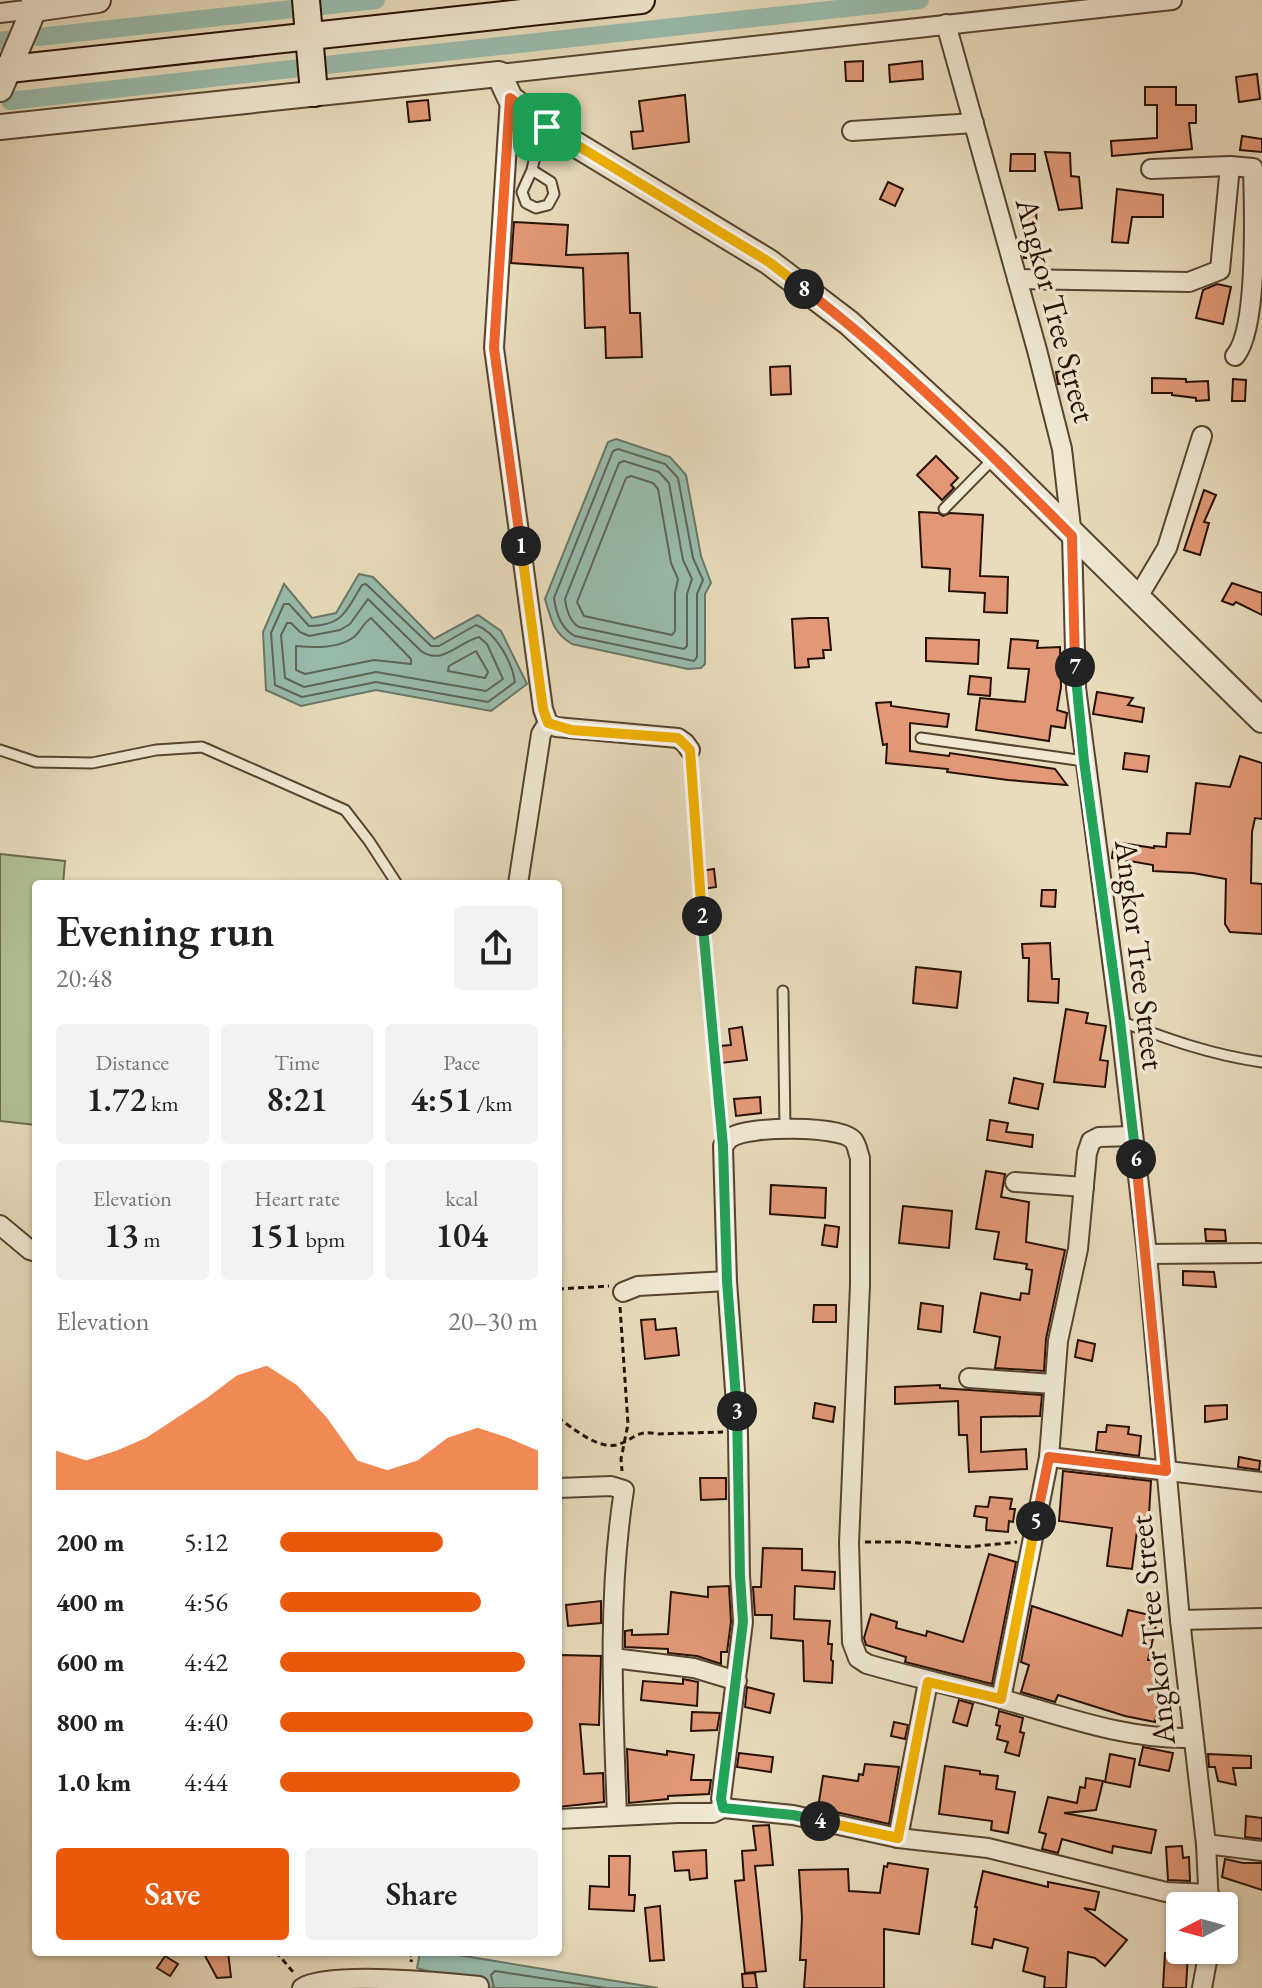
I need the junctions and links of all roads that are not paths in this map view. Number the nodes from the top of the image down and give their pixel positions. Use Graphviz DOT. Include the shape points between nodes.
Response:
graph roads {
  1 [pos="102,0"];
  2 [pos="306,0"];
  3 [pos="641,0"];
  4 [pos="1172,0"];
  5 [pos="34,5"];
  6 [pos="0,13"];
  7 [pos="946,24"];
  8 [pos="309,36"];
  9 [pos="499,74"];
  10 [pos="3,76"];
  11 [pos="314,93"];
  12 [pos="510,98"];
  13 [pos="974,123"];
  14 [pos="0,127"];
  15 [pos="547,127"];
  16 [pos="852,131"];
  17 [pos="1230,166"];
  18 [pos="1151,169"];
  19 [pos="532,170"];
  20 [pos="1017,279"];
  21 [pos="1235,356"];
  22 [pos="1202,436"];
  23 [pos="995,457"];
  24 [pos="944,509"];
  25 [pos="1072,536"];
  26 [pos="1138,597"];
  27 [pos="1262,720"];
  28 [pos="548,723"];
  29 [pos="921,738"];
  30 [pos="0,750"];
  31 [pos="690,750"];
  32 [pos="1084,761"];
  33 [pos="394,880"];
  34 [pos="519,880"];
  35 [pos="783,991"];
  36 [pos="1120,1021"];
  37 [pos="1262,1062"];
  38 [pos="785,1128"];
  39 [pos="1133,1136"];
  40 [pos="1015,1182"];
  41 [pos="1084,1187"];
  42 [pos="0,1225"];
  43 [pos="32,1251"];
  44 [pos="1259,1253"];
  45 [pos="1147,1254"];
  46 [pos="727,1281"];
  47 [pos="623,1292"];
  48 [pos="969,1378"];
  49 [pos="1053,1384"];
  50 [pos="1049,1457"];
  51 [pos="1166,1471"];
  52 [pos="1262,1482"];
  53 [pos="562,1488"];
  54 [pos="1262,1618"];
  55 [pos="1180,1620"];
  56 [pos="613,1658"];
  57 [pos="737,1681"];
  58 [pos="928,1682"];
  59 [pos="1001,1699"];
  60 [pos="1192,1738"];
  61 [pos="723,1808"];
  62 [pos="617,1815"];
  63 [pos="562,1819"];
  64 [pos="898,1838"];
  65 [pos="1206,1844"];
  66 [pos="1262,1851"];
  67 [pos="1166,1892"];
  68 [pos="1209,1892"];
  69 [pos="1206,1964"];
  70 [pos="479,1986"];
  71 [pos="303,1987"];
  72 [pos="1202,1988"];
  1 -- 5 [label="street"];
  2 -- 8 [label="main road"];
  3 -- 8 [label="main road"];
  4 -- 7 [label="street"];
  5 -- 6 [label="street"];
  5 -- 10 [label="street"];
  7 -- 9 [label="street"];
  7 -- 13 [label="street, Angkor Tree Street"];
  8 -- 10 [label="main road"];
  8 -- 11 [label="main road"];
  9 -- 11 [label="street"];
  9 -- 12 [label="street"];
  11 -- 14 [label="street"];
  12 -- 15 [label="street"];
  12 -- 28 [label="street" via="494,348"];
  13 -- 16 [label="street"];
  13 -- 20 [label="street, Angkor Tree Street"];
  15 -- 19 [label="lane"];
  15 -- 23 [label="street" via="769,262 849,323"];
  17 -- 18 [label="street"];
  17 -- 20 [label="street" via="1220,270 1189,282"];
  17 -- 21 [label="street" via="1253,168 1248,319"];
  20 -- 25 [label="street, Angkor Tree Street" via="1062,449"];
  22 -- 26 [label="street" via="1167,548"];
  23 -- 24 [label="lane"];
  23 -- 25 [label="street"];
  25 -- 26 [label="street"];
  25 -- 32 [label="street, Angkor Tree Street" via="1076,688"];
  26 -- 27 [label="street"];
  28 -- 31 [label="street" via="571,730 678,738"];
  28 -- 34 [label="street" via="541,734"];
  29 -- 32 [label="lane"];
  30 -- 33 [label="lane" via="36,762 92,763 202,747 345,810"];
  32 -- 36 [label="street, Angkor Tree Street"];
  35 -- 38 [label="lane"];
  36 -- 37 [label="lane" via="1180,1044"];
  36 -- 39 [label="street, Angkor Tree Street"];
  38 -- 46 [label="street" via="732,1136 723,1146"];
  38 -- 58 [label="street" via="842,1134 854,1140 860,1158 849,1543 853,1650 867,1664"];
  39 -- 41 [label="street" via="1091,1141"];
  39 -- 45 [label="street, Angkor Tree Street"];
  40 -- 41 [label="street"];
  41 -- 49 [label="street"];
  42 -- 43 [label="street"];
  44 -- 45 [label="street"];
  45 -- 51 [label="street, Angkor Tree Street"];
  46 -- 47 [label="street" via="638,1286"];
  46 -- 57 [label="street" via="743,1622"];
  48 -- 49 [label="street"];
  49 -- 50 [label="street"];
  50 -- 51 [label="street"];
  50 -- 59 [label="street"];
  51 -- 52 [label="street"];
  51 -- 55 [label="street, Angkor Tree Street"];
  53 -- 56 [label="street" via="624,1490 615,1550"];
  54 -- 55 [label="street"];
  55 -- 60 [label="street, Angkor Tree Street"];
  56 -- 57 [label="street" via="694,1668"];
  56 -- 62 [label="street"];
  57 -- 61 [label="street"];
  58 -- 59 [label="street"];
  58 -- 64 [label="street"];
  59 -- 60 [label="street" via="1130,1733"];
  60 -- 65 [label="street, Angkor Tree Street"];
  61 -- 62 [label="street" via="713,1813"];
  61 -- 64 [label="street" via="793,1815"];
  62 -- 63 [label="street"];
  64 -- 67 [label="street" via="988,1848"];
  65 -- 66 [label="street"];
  65 -- 68 [label="street, Angkor Tree Street"];
  69 -- 72 [label="street"];
  70 -- 71 [label="street" via="322,1980"];
}
